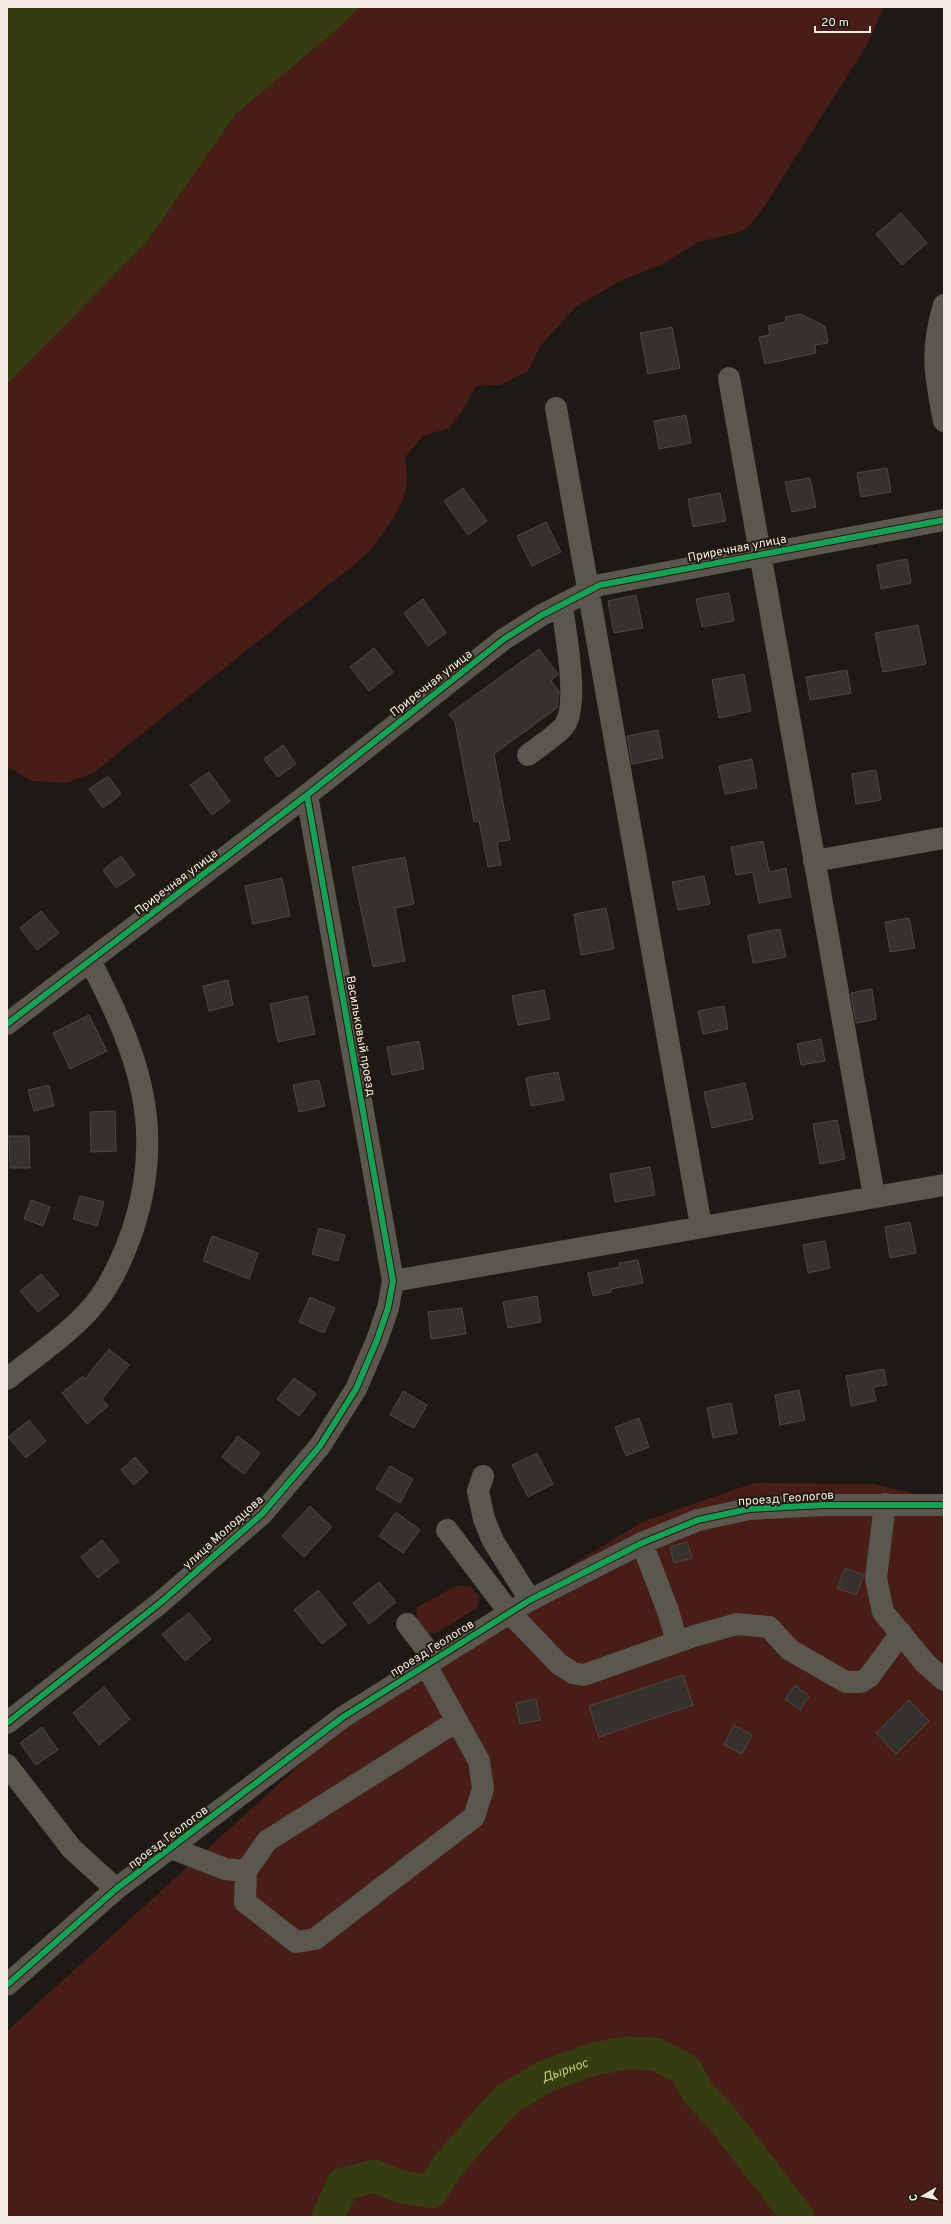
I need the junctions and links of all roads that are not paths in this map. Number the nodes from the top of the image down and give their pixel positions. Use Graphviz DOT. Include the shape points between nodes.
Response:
graph roads {
  1 [pos="944,305"];
  2 [pos="729,378"];
  3 [pos="556,408"];
  4 [pos="944,421"];
  5 [pos="944,520"];
  6 [pos="760,555"];
  7 [pos="589,592"];
  8 [pos="562,605"];
  9 [pos="528,755"];
  10 [pos="307,795"];
  11 [pos="944,838"];
  12 [pos="814,862"];
  13 [pos="90,961"];
  14 [pos="7,1024"];
  15 [pos="944,1185"];
  16 [pos="874,1196"];
  17 [pos="701,1226"];
  18 [pos="393,1281"];
  19 [pos="7,1379"];
  20 [pos="483,1476"];
  21 [pos="885,1504"];
  22 [pos="944,1505"];
  23 [pos="448,1530"];
  24 [pos="642,1543"];
  25 [pos="530,1600"];
  26 [pos="510,1612"];
  27 [pos="407,1624"];
  28 [pos="900,1634"];
  29 [pos="677,1642"];
  30 [pos="430,1662"];
  31 [pos="944,1680"];
  32 [pos="457,1721"];
  33 [pos="7,1723"];
  34 [pos="7,1765"];
  35 [pos="171,1848"];
  36 [pos="246,1871"];
  37 [pos="116,1889"];
  38 [pos="7,1985"];
  1 -- 4 [label="street" via="935,339 935,372"];
  2 -- 6 [label="street"];
  3 -- 7 [label="street"];
  5 -- 6 [label="street, Приречная улица"];
  6 -- 7 [label="street, Приречная улица" via="600,585"];
  6 -- 12 [label="street"];
  7 -- 8 [label="street, Приречная улица"];
  7 -- 17 [label="street"];
  8 -- 9 [label="street" via="572,689 570,709 564,726"];
  8 -- 10 [label="street, Приречная улица" via="504,639"];
  10 -- 13 [label="street, Приречная улица"];
  10 -- 18 [label="street, Васильковый проезд"];
  11 -- 12 [label="street"];
  12 -- 16 [label="street"];
  13 -- 14 [label="street, Приречная улица"];
  13 -- 19 [label="street" via="114,1007 135,1059 146,1108 149,1155 142,1203 123,1255 100,1297 75,1324"];
  15 -- 16 [label="street"];
  16 -- 17 [label="street"];
  17 -- 18 [label="street"];
  18 -- 33 [label="street, улица Молодцова" via="388,1308 356,1389 320,1446 262,1514 160,1603"];
  20 -- 25 [label="street" via="478,1491 484,1519 493,1541"];
  21 -- 22 [label="street, проезд Геологов"];
  21 -- 24 [label="street, проезд Геологов" via="749,1509 698,1520"];
  21 -- 28 [label="street" via="876,1578 883,1612"];
  23 -- 26 [label="street"];
  24 -- 25 [label="street, проезд Геологов"];
  24 -- 29 [label="street"];
  25 -- 26 [label="street, проезд Геологов"];
  26 -- 29 [label="street" via="558,1664 573,1673 584,1675"];
  26 -- 30 [label="street, проезд Геологов"];
  27 -- 30 [label="street"];
  28 -- 29 [label="street" via="870,1677 861,1682 846,1682 790,1650 769,1627 737,1624"];
  28 -- 31 [label="street"];
  30 -- 32 [label="street"];
  30 -- 35 [label="street, проезд Геологов" via="343,1717"];
  32 -- 36 [label="street" via="267,1842"];
  32 -- 36 [label="street" via="479,1761 483,1789 474,1817 315,1939 296,1942 245,1902"];
  34 -- 37 [label="street" via="72,1849"];
  35 -- 36 [label="street" via="225,1869"];
  35 -- 37 [label="street, проезд Геологов"];
  37 -- 38 [label="street, проезд Геологов"];
}
